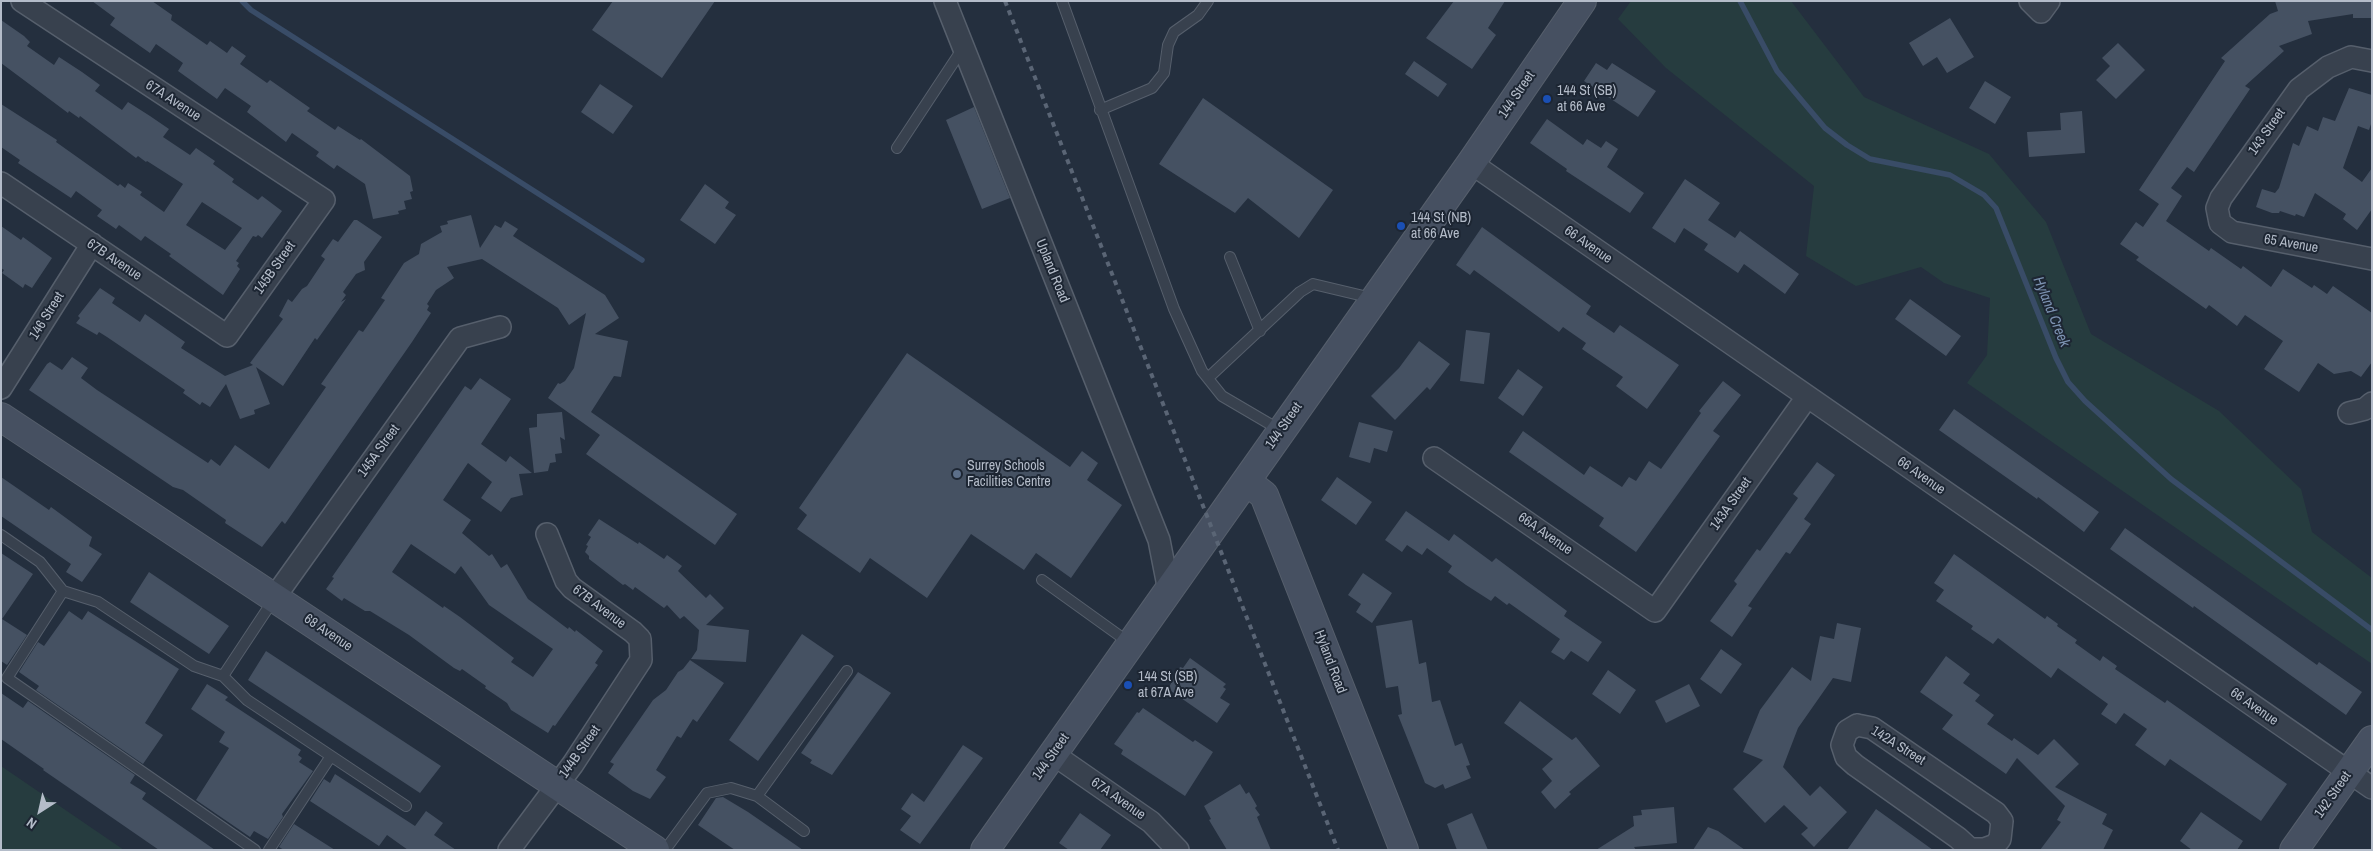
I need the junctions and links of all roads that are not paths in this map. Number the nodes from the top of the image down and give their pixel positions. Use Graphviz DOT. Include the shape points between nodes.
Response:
graph roads {
  1 [pos="22,1"];
  2 [pos="945,1"];
  3 [pos="1062,1"];
  4 [pos="1208,1"];
  5 [pos="1582,1"];
  6 [pos="2030,1"];
  7 [pos="2049,1"];
  8 [pos="963,48"];
  9 [pos="2372,61"];
  10 [pos="1100,110"];
  11 [pos="897,148"];
  12 [pos="1471,163"];
  13 [pos="1,183"];
  14 [pos="324,200"];
  15 [pos="2218,217"];
  16 [pos="92,244"];
  17 [pos="1230,257"];
  18 [pos="2372,259"];
  19 [pos="1373,299"];
  20 [pos="500,327"];
  21 [pos="1260,331"];
  22 [pos="227,336"];
  23 [pos="1208,378"];
  24 [pos="1,388"];
  25 [pos="1807,397"];
  26 [pos="2372,403"];
  27 [pos="2350,413"];
  28 [pos="1,417"];
  29 [pos="1281,431"];
  30 [pos="1434,458"];
  31 [pos="1246,481"];
  32 [pos="547,534"];
  33 [pos="1,535"];
  34 [pos="1159,540"];
  35 [pos="1198,550"];
  36 [pos="1042,580"];
  37 [pos="62,591"];
  38 [pos="1169,591"];
  39 [pos="274,598"];
  40 [pos="1655,611"];
  41 [pos="1132,644"];
  42 [pos="642,650"];
  43 [pos="847,671"];
  44 [pos="223,676"];
  45 [pos="4,678"];
  46 [pos="2372,740"];
  47 [pos="1053,754"];
  48 [pos="331,756"];
  49 [pos="2349,772"];
  50 [pos="556,785"];
  51 [pos="2372,788"];
  52 [pos="757,796"];
  53 [pos="406,806"];
  54 [pos="804,831"];
  55 [pos="1970,849"];
  56 [pos="255,850"];
  57 [pos="269,850"];
  58 [pos="509,850"];
  59 [pos="655,850"];
  60 [pos="665,850"];
  61 [pos="985,850"];
  62 [pos="1178,850"];
  63 [pos="1404,850"];
  64 [pos="2294,850"];
  1 -- 14 [label="street, 67A Avenue"];
  2 -- 8 [label="street, Upland Road"];
  3 -- 10 [label="lane"];
  4 -- 10 [label="lane" via="1198,15 1174,32 1168,44 1164,73 1152,88"];
  5 -- 12 [label="street, 144 Street"];
  6 -- 7 [label="street" via="2041,12"];
  8 -- 11 [label="lane"];
  8 -- 34 [label="street, Upland Road"];
  9 -- 15 [label="street, 143 Street" via="2351,57 2307,81 2291,98 2221,198"];
  10 -- 23 [label="lane" via="1174,309"];
  12 -- 19 [label="street, 144 Street"];
  12 -- 25 [label="street, 66 Avenue"];
  13 -- 16 [label="street, 67B Avenue"];
  14 -- 22 [label="street, 145B Street"];
  15 -- 18 [label="street, 65 Avenue" via="2225,227 2242,235"];
  16 -- 22 [label="street, 67B Avenue"];
  16 -- 24 [label="street, 146 Street"];
  17 -- 21 [label="lane"];
  19 -- 21 [label="lane" via="1313,284 1300,292"];
  19 -- 29 [label="street, 144 Street"];
  20 -- 39 [label="street, 145A Street" via="460,338"];
  21 -- 23 [label="lane"];
  23 -- 29 [label="lane" via="1222,396"];
  25 -- 40 [label="street, 143A Street"];
  25 -- 49 [label="street, 66 Avenue"];
  26 -- 27 [label="street"];
  28 -- 39 [label="street, 68 Avenue"];
  29 -- 31 [label="street, 144 Street"];
  30 -- 40 [label="street, 66A Avenue"];
  31 -- 35 [label="street, 144 Street"];
  31 -- 63 [label="street, Hyland Road" via="1264,496"];
  32 -- 42 [label="street, 67B Avenue" via="561,572 572,588 633,632 640,639"];
  33 -- 37 [label="lane" via="40,562"];
  34 -- 35 [label="street" via="1179,550"];
  34 -- 38 [label="street, Upland Road"];
  35 -- 38 [label="street, 144 Street"];
  36 -- 41 [label="lane"];
  37 -- 44 [label="lane" via="98,602 194,666"];
  37 -- 45 [label="lane"];
  38 -- 41 [label="street, 144 Street"];
  39 -- 44 [label="lane"];
  39 -- 50 [label="street, 68 Avenue"];
  41 -- 47 [label="street, 144 Street"];
  42 -- 50 [label="street, 144B Street" via="635,671"];
  43 -- 52 [label="lane"];
  44 -- 48 [label="lane" via="247,700"];
  45 -- 56 [label="lane"];
  46 -- 49 [label="street, 142 Street"];
  47 -- 61 [label="street, 144 Street"];
  47 -- 62 [label="street, 67A Avenue" via="1151,822"];
  48 -- 53 [label="lane"];
  48 -- 57 [label="lane"];
  49 -- 51 [label="street, 66 Avenue"];
  49 -- 64 [label="street, 142 Street"];
  50 -- 58 [label="street, 144B Street"];
  50 -- 59 [label="street, 68 Avenue"];
  52 -- 54 [label="lane"];
  52 -- 60 [label="lane" via="731,788 707,793"];
  55 -- 55 [label="street, 142A Street" via="1995,845 2000,838 2002,821 1996,813 1872,728 1857,725 1847,731 1842,744 1846,757"];
}
